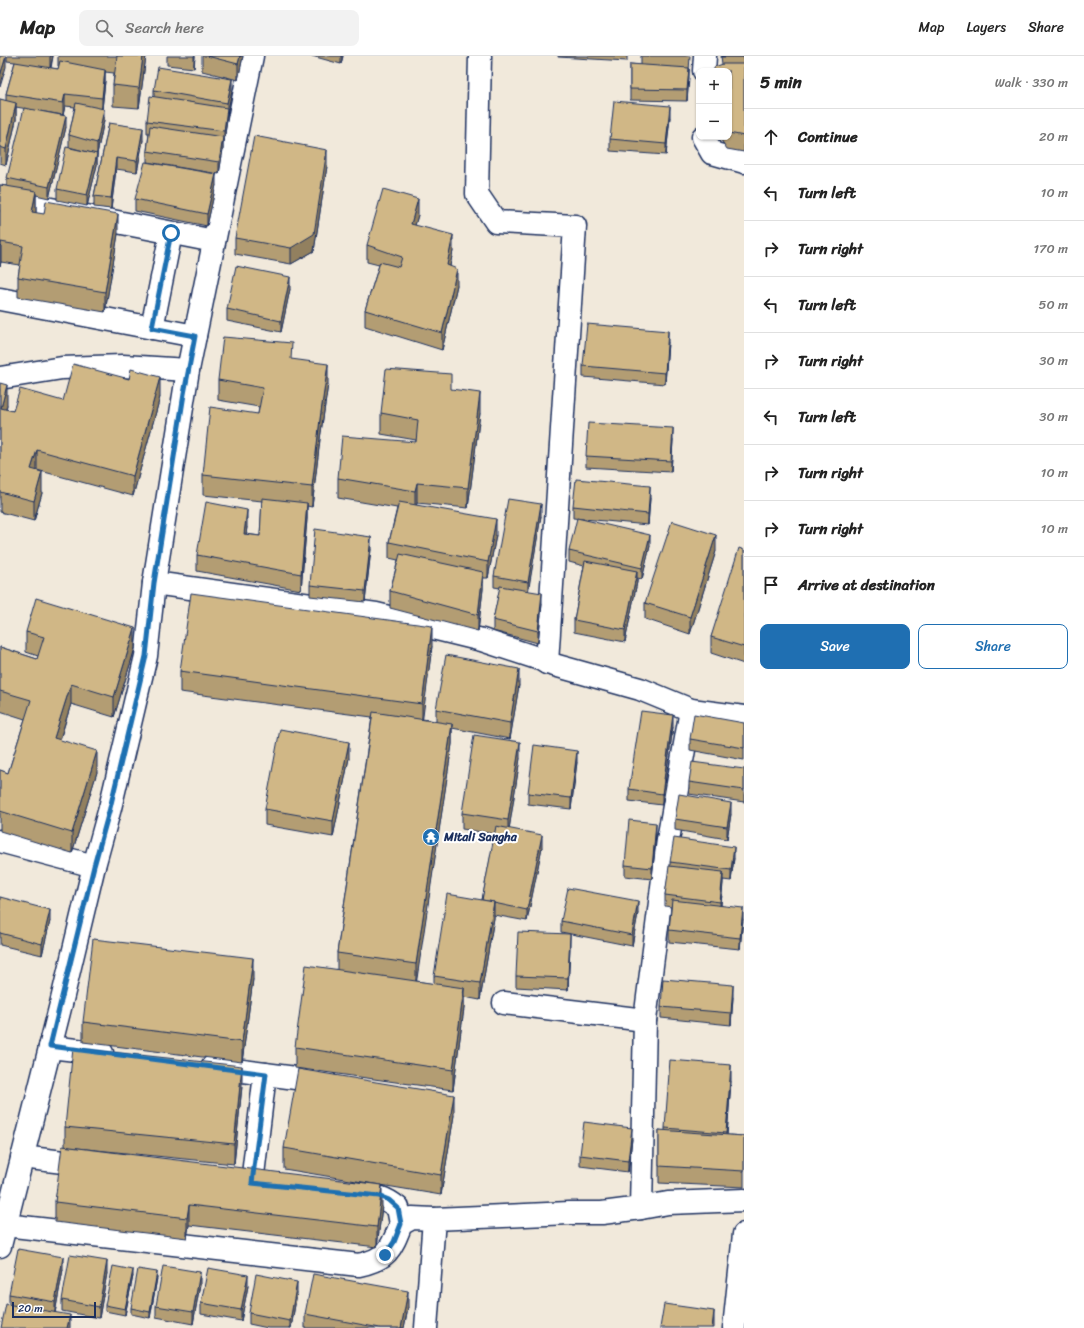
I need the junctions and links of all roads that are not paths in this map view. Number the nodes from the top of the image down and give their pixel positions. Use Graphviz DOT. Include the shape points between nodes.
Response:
graph roads {
  1 [pos="252,56"];
  2 [pos="480,56"];
  3 [pos="705,56"];
  4 [pos="704,68"];
  5 [pos="705,140"];
  6 [pos="744,162"];
  7 [pos="0,200"];
  8 [pos="171,233"];
  9 [pos="214,241"];
  10 [pos="0,299"];
  11 [pos="152,328"];
  12 [pos="195,336"];
  13 [pos="188,370"];
  14 [pos="0,378"];
  15 [pos="154,583"];
  16 [pos="547,663"];
  17 [pos="691,710"];
  18 [pos="744,717"];
  19 [pos="0,841"];
  20 [pos="94,866"];
  21 [pos="504,1003"];
  22 [pos="645,1020"];
  23 [pos="50,1046"];
  24 [pos="120,1056"];
  25 [pos="189,1064"];
  26 [pos="266,1074"];
  27 [pos="348,1085"];
  28 [pos="22,1157"];
  29 [pos="109,1167"];
  30 [pos="229,1180"];
  31 [pos="333,1191"];
  32 [pos="744,1200"];
  33 [pos="641,1208"];
  34 [pos="4,1215"];
  35 [pos="434,1219"];
  36 [pos="401,1224"];
  37 [pos="744,1234"];
  38 [pos="0,1246"];
  39 [pos="426,1328"];
  40 [pos="734,1328"];
  1 -- 9 [label="street"];
  2 -- 16 [label="street" via="478,194 496,222 575,226"];
  3 -- 4 [label="street"];
  5 -- 6 [label="street" via="712,153"];
  7 -- 8 [label="street"];
  8 -- 9 [label="street"];
  8 -- 11 [label="street"];
  9 -- 12 [label="street"];
  10 -- 11 [label="street"];
  11 -- 12 [label="street"];
  12 -- 13 [label="street"];
  13 -- 14 [label="street" via="123,366 62,368"];
  13 -- 15 [label="street"];
  15 -- 16 [label="street" via="376,614 482,640"];
  15 -- 20 [label="street" via="146,656"];
  16 -- 17 [label="street" via="640,689"];
  17 -- 18 [label="street"];
  17 -- 22 [label="street" via="667,848"];
  19 -- 20 [label="street"];
  20 -- 23 [label="street"];
  21 -- 22 [label="street"];
  22 -- 33 [label="street"];
  23 -- 24 [label="street"];
  23 -- 28 [label="street"];
  25 -- 26 [label="street"];
  26 -- 27 [label="street"];
  26 -- 30 [label="street" via="262,1184"];
  28 -- 29 [label="street"];
  28 -- 34 [label="street"];
  31 -- 36 [label="street" via="379,1196 389,1200 398,1208"];
  32 -- 33 [label="street" via="668,1203"];
  33 -- 35 [label="street" via="602,1214"];
  34 -- 36 [label="street" via="359,1265 385,1255 394,1242"];
  34 -- 38 [label="street"];
  35 -- 36 [label="street" via="412,1218"];
  35 -- 39 [label="street"];
  37 -- 40 [label="street"];
}
